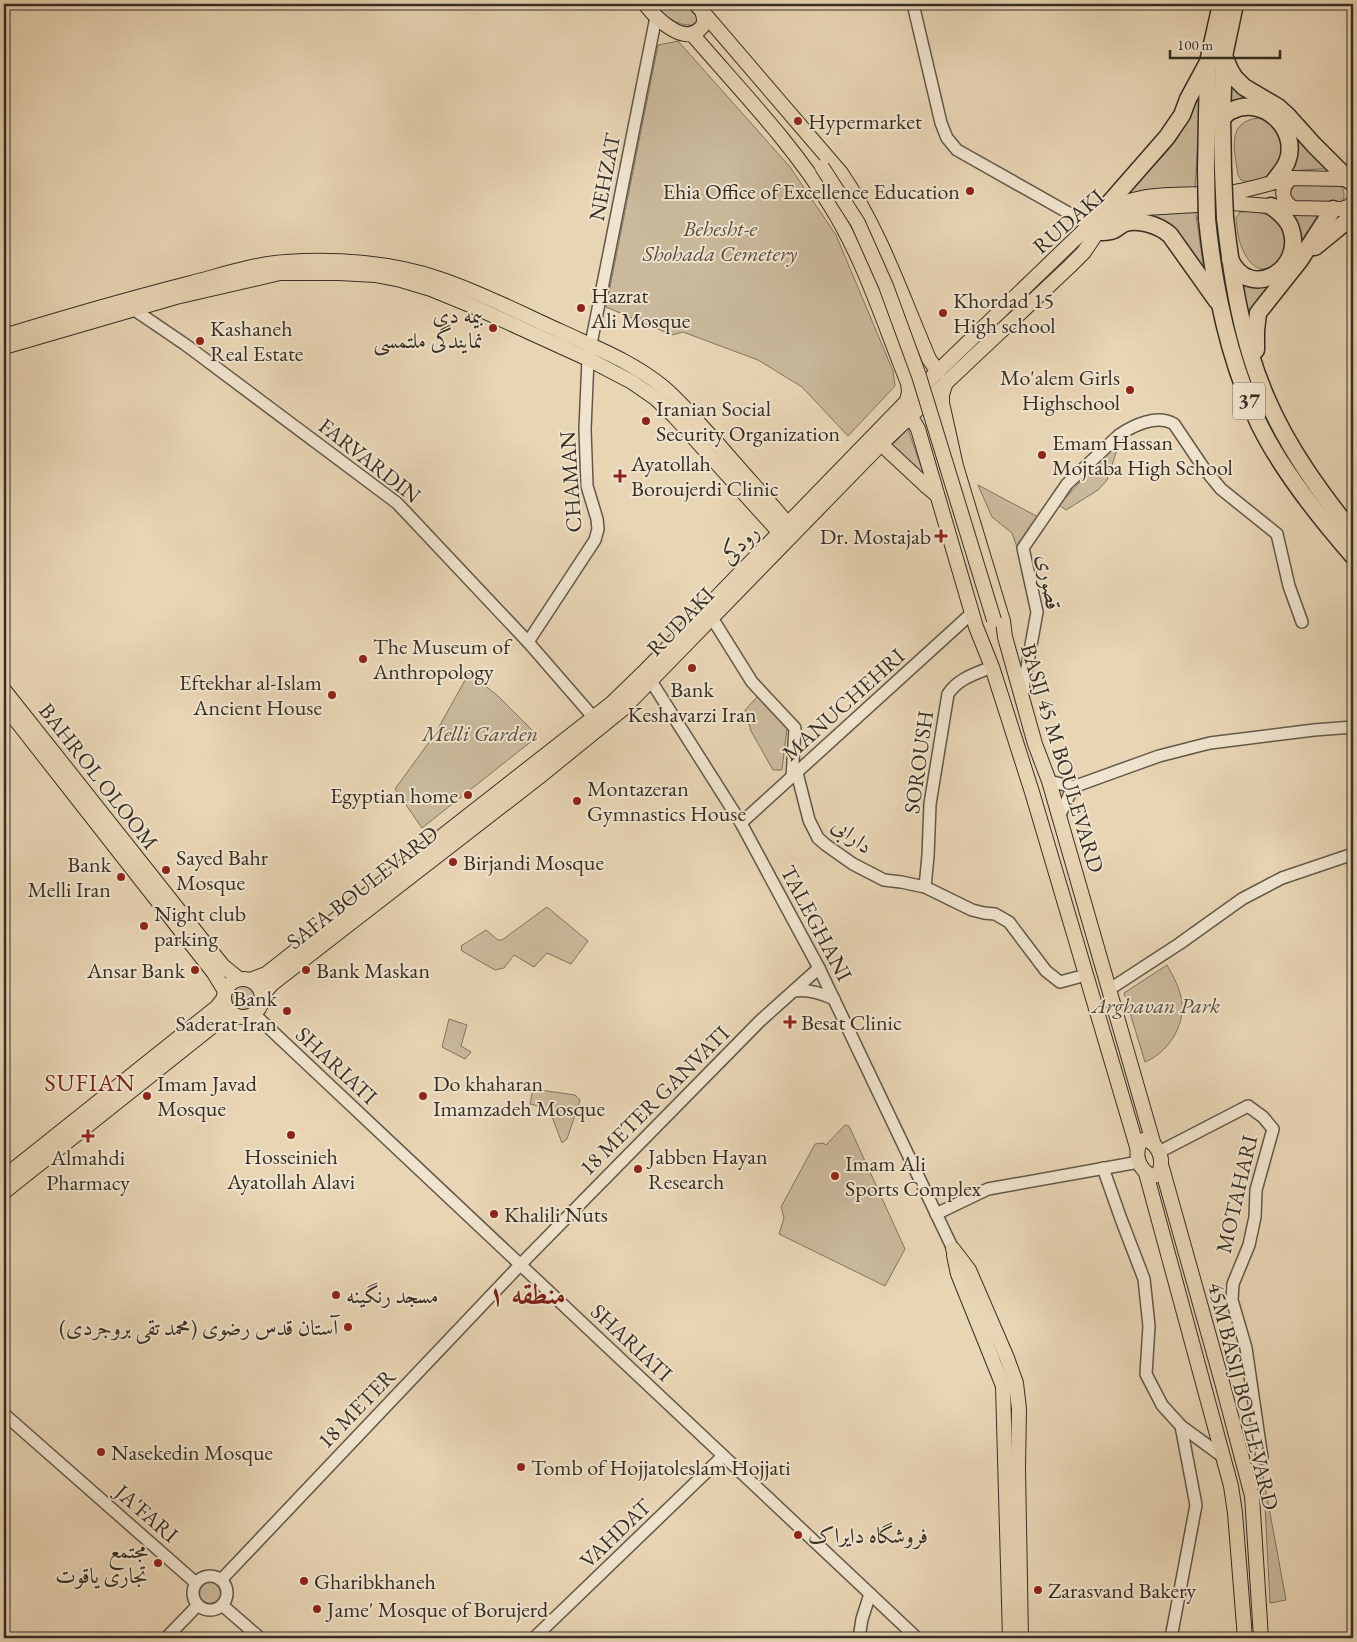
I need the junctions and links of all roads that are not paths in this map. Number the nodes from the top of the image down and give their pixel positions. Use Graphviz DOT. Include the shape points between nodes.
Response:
graph roads {
  1 [pos="645,4"];
  2 [pos="913,4"];
  3 [pos="1221,4"];
  4 [pos="1235,4"];
  5 [pos="699,7"];
  6 [pos="656,17"];
  7 [pos="692,34"];
  8 [pos="1224,56"];
  9 [pos="1208,62"];
  10 [pos="1222,118"];
  11 [pos="817,165"];
  12 [pos="1292,178"];
  13 [pos="1274,181"];
  14 [pos="1352,183"];
  15 [pos="1271,206"];
  16 [pos="1353,207"];
  17 [pos="1293,208"];
  18 [pos="1333,209"];
  19 [pos="1094,228"];
  20 [pos="1230,257"];
  21 [pos="1300,260"];
  22 [pos="1015,298"];
  23 [pos="131,304"];
  24 [pos="1220,306"];
  25 [pos="1025,309"];
  26 [pos="993,319"];
  27 [pos="1003,330"];
  28 [pos="4,336"];
  29 [pos="4,347"];
  30 [pos="590,352"];
  31 [pos="1256,371"];
  32 [pos="938,372"];
  33 [pos="945,384"];
  34 [pos="919,390"];
  35 [pos="907,401"];
  36 [pos="924,404"];
  37 [pos="907,419"];
  38 [pos="889,428"];
  39 [pos="881,444"];
  40 [pos="938,494"];
  41 [pos="805,514"];
  42 [pos="1353,533"];
  43 [pos="781,537"];
  44 [pos="1353,556"];
  45 [pos="972,614"];
  46 [pos="712,618"];
  47 [pos="990,621"];
  48 [pos="1302,622"];
  49 [pos="1005,637"];
  50 [pos="528,642"];
  51 [pos="984,643"];
  52 [pos="992,667"];
  53 [pos="647,678"];
  54 [pos="4,690"];
  55 [pos="1022,696"];
  56 [pos="4,705"];
  57 [pos="594,718"];
  58 [pos="1353,727"];
  59 [pos="794,775"];
  60 [pos="1049,781"];
  61 [pos="1072,787"];
  62 [pos="510,791"];
  63 [pos="1059,817"];
  64 [pos="741,823"];
  65 [pos="1353,854"];
  66 [pos="925,887"];
  67 [pos="375,896"];
  68 [pos="819,968"];
  69 [pos="1086,975"];
  70 [pos="245,979"];
  71 [pos="1110,989"];
  72 [pos="794,991"];
  73 [pos="225,995"];
  74 [pos="262,995"];
  75 [pos="834,999"];
  76 [pos="254,1014"];
  77 [pos="235,1015"];
  78 [pos="1137,1147"];
  79 [pos="1156,1147"];
  80 [pos="1104,1168"];
  81 [pos="1143,1168"];
  82 [pos="1162,1168"];
  83 [pos="6,1183"];
  84 [pos="936,1214"];
  85 [pos="953,1249"];
  86 [pos="520,1264"];
  87 [pos="4,1414"];
  88 [pos="1181,1426"];
  89 [pos="723,1456"];
  90 [pos="1222,1456"];
  91 [pos="1262,1458"];
  92 [pos="221,1580"];
  93 [pos="196,1583"];
  94 [pos="870,1594"];
  95 [pos="222,1605"];
  96 [pos="198,1606"];
  97 [pos="166,1638"];
  98 [pos="260,1638"];
  99 [pos="534,1638"];
  100 [pos="859,1638"];
  101 [pos="917,1638"];
  102 [pos="1010,1638"];
  103 [pos="1021,1638"];
  104 [pos="1171,1638"];
  105 [pos="1245,1638"];
  106 [pos="1262,1638"];
  1 -- 6 [label="main road"];
  2 -- 19 [label="street" via="940,123 947,138 957,150"];
  3 -- 9 [label="highway, 37"];
  4 -- 8 [label="highway, 37"];
  5 -- 7 [label="main road" via="704,24"];
  5 -- 11 [label="main road"];
  6 -- 7 [label="main road" via="675,30"];
  6 -- 30 [label="street, NEHZAT"];
  7 -- 11 [label="main road" via="769,123"];
  8 -- 10 [label="highway, 37"];
  8 -- 14 [label="highway" via="1235,78 1244,87 1278,107"];
  9 -- 19 [label="highway" via="1182,115 1167,137"];
  9 -- 24 [label="highway, 37, bridge" via="1208,219"];
  10 -- 13 [label="highway" via="1231,110 1255,107 1272,114 1284,125 1290,149 1288,161"];
  10 -- 20 [label="highway, 37, bridge" via="1225,218"];
  11 -- 32 [label="main road" via="851,188 886,253 929,359"];
  11 -- 35 [label="main road" via="831,206 852,246 908,383"];
  11 -- 47 [label="main road" via="863,248 882,296 915,387"];
  12 -- 13 [label="main road, RUDAKI"];
  12 -- 14 [label="main road, RUDAKI" via="1344,179"];
  12 -- 17 [label="main road" via="1286,183 1284,195 1286,204"];
  13 -- 19 [label="main road, RUDAKI" via="1230,193 1133,198 1109,209"];
  15 -- 17 [label="main road, RUDAKI"];
  15 -- 19 [label="main road, RUDAKI" via="1231,203 1145,208"];
  15 -- 20 [label="highway" via="1292,230 1293,248 1282,270 1272,277 1258,280 1237,270"];
  16 -- 18 [label="main road, RUDAKI"];
  16 -- 21 [label="highway"];
  17 -- 18 [label="main road, RUDAKI"];
  18 -- 21 [label="highway"];
  19 -- 22 [label="main road, RUDAKI"];
  19 -- 24 [label="highway" via="1111,231 1129,222 1149,224 1163,230 1170,235"];
  19 -- 25 [label="main road, RUDAKI" via="1084,252"];
  20 -- 31 [label="highway, 37"];
  21 -- 31 [label="highway" via="1258,313"];
  22 -- 25 [label="main road"];
  22 -- 26 [label="main road, RUDAKI"];
  23 -- 28 [label="main road"];
  23 -- 29 [label="main road"];
  23 -- 30 [label="main road" via="223,275 272,264 359,264 396,268 438,278 491,300"];
  23 -- 50 [label="street, FARVARDIN" via="397,503"];
  24 -- 44 [label="highway, 37" via="1249,400 1263,430 1302,492"];
  25 -- 27 [label="main road, RUDAKI"];
  26 -- 27 [label="main road" via="1001,321"];
  26 -- 32 [label="main road, RUDAKI"];
  27 -- 33 [label="main road, RUDAKI"];
  30 -- 43 [label="main road" via="637,368 665,388 700,424"];
  30 -- 50 [label="street, CHAMAN" via="587,486 598,529 592,545"];
  31 -- 42 [label="highway, 37" via="1290,444"];
  32 -- 34 [label="main road, RUDAKI"];
  33 -- 36 [label="main road, RUDAKI"];
  33 -- 49 [label="main road, BASIJ 45 M BOULEVARD" via="942,403 956,466"];
  34 -- 35 [label="main road, RUDAKI"];
  34 -- 36 [label="main road"];
  35 -- 38 [label="main road"];
  36 -- 37 [label="main road, RUDAKI"];
  37 -- 38 [label="main road, RUDAKI"];
  37 -- 40 [label="main road, BASIJ 45 M BOULEVARD" via="918,429"];
  38 -- 39 [label="main road, RUDAKI"];
  38 -- 41 [label="main road"];
  39 -- 40 [label="main road"];
  39 -- 41 [label="main road, RUDAKI"];
  40 -- 45 [label="main road, BASIJ 45 M BOULEVARD"];
  41 -- 43 [label="main road, RUDAKI"];
  43 -- 46 [label="main road, RUDAKI"];
  43 -- 53 [label="main road, رودکی"];
  45 -- 51 [label="main road, BASIJ 45 M BOULEVARD"];
  45 -- 59 [label="street, MANUCHEHRI"];
  46 -- 53 [label="main road, RUDAKI"];
  46 -- 59 [label="street, دارابی" via="752,682 795,728"];
  47 -- 49 [label="main road"];
  47 -- 51 [label="main road"];
  48 -- 55 [label="street, قصوری" via="1289,586 1277,534 1221,489 1174,424 1156,419 1119,434 1067,484 1023,548 1037,612"];
  49 -- 55 [label="main road, BASIJ 45 M BOULEVARD"];
  50 -- 57 [label="street, FARVARDIN"];
  51 -- 52 [label="main road, BASIJ 45 M BOULEVARD"];
  52 -- 66 [label="street, SOROUSH" via="965,678 948,694 930,804"];
  52 -- 69 [label="main road, BASIJ 45 M BOULEVARD"];
  53 -- 57 [label="main road, SAFA BOULEVARD"];
  53 -- 62 [label="main road, SAFA BOULEVARD" via="607,724"];
  53 -- 64 [label="street, TALEGHANI"];
  54 -- 70 [label="main road, BAHROL OLOOM" via="223,966"];
  55 -- 60 [label="main road, BASIJ 45 M BOULEVARD"];
  56 -- 73 [label="main road" via="214,972"];
  57 -- 62 [label="main road, SAFA BOULEVARD"];
  58 -- 61 [label="street" via="1210,743 1159,756"];
  59 -- 64 [label="street, MANUCHEHRI"];
  59 -- 66 [label="street, دارابی" via="808,820 826,845 852,864 884,880"];
  60 -- 61 [label="street"];
  60 -- 63 [label="main road, BASIJ 45 M BOULEVARD"];
  61 -- 63 [label="street"];
  62 -- 67 [label="main road, SAFA BOULEVARD"];
  63 -- 71 [label="main road, BASIJ 45 M BOULEVARD"];
  64 -- 68 [label="street, TALEGHANI"];
  65 -- 71 [label="street" via="1282,878 1242,899"];
  66 -- 69 [label="street, دارابی" via="972,910 995,914 1009,922 1046,970 1060,982"];
  67 -- 70 [label="main road, SAFA BOULEVARD" via="266,974"];
  67 -- 74 [label="main road, SAFA BOULEVARD"];
  68 -- 72 [label="street, 18 METER GANVATI"];
  68 -- 75 [label="street, TALEGHANI"];
  69 -- 78 [label="main road, BASIJ 45 M BOULEVARD"];
  70 -- 73 [label="main road" via="231,982"];
  70 -- 74 [label="main road" via="260,987"];
  71 -- 79 [label="main road, BASIJ 45 M BOULEVARD"];
  72 -- 75 [label="street" via="814,992"];
  72 -- 86 [label="street, 18 METER GANVATI" via="753,1028"];
  73 -- 77 [label="main road" via="229,1010"];
  73 -- 83 [label="main road" via="218,1007"];
  74 -- 76 [label="main road" via="262,1003"];
  75 -- 84 [label="street, TALEGHANI"];
  76 -- 77 [label="main road"];
  76 -- 86 [label="street, SHARIATI"];
  77 -- 83 [label="main road" via="224,1017"];
  78 -- 79 [label="main road" via="1146,1139"];
  78 -- 81 [label="main road, 45M BASIJ BOULEVARD"];
  79 -- 82 [label="main road, 45M BASIJ BOULEVARD"];
  79 -- 91 [label="street, MOTAHARI" via="1248,1106 1273,1129 1256,1190 1256,1217 1249,1245 1232,1292 1246,1348"];
  80 -- 81 [label="street"];
  80 -- 84 [label="street" via="988,1189"];
  80 -- 88 [label="street" via="1144,1279 1149,1326 1146,1374 1162,1404"];
  81 -- 82 [label="main road" via="1153,1176"];
  81 -- 90 [label="main road, 45M BASIJ BOULEVARD"];
  82 -- 106 [label="main road, 45M BASIJ BOULEVARD" via="1250,1490"];
  84 -- 85 [label="street, TALEGHANI"];
  85 -- 102 [label="main road" via="958,1274 1003,1386"];
  85 -- 103 [label="main road" via="968,1270 1016,1383"];
  86 -- 89 [label="street, SHARIATI"];
  86 -- 92 [label="street, 18 METER"];
  87 -- 93 [label="street, JA'FARI"];
  88 -- 90 [label="street"];
  88 -- 104 [label="street" via="1196,1505"];
  89 -- 94 [label="street, SHARIATI"];
  89 -- 99 [label="street, VAHDAT"];
  90 -- 105 [label="main road, 45M BASIJ BOULEVARD" via="1233,1500"];
  92 -- 93 [label="street" via="208,1576"];
  92 -- 95 [label="street" via="227,1595"];
  93 -- 96 [label="street" via="192,1592"];
  94 -- 100 [label="street"];
  94 -- 101 [label="street, SHARIATI"];
  95 -- 96 [label="street" via="208,1610"];
  95 -- 98 [label="street"];
  96 -- 97 [label="street"];
}
